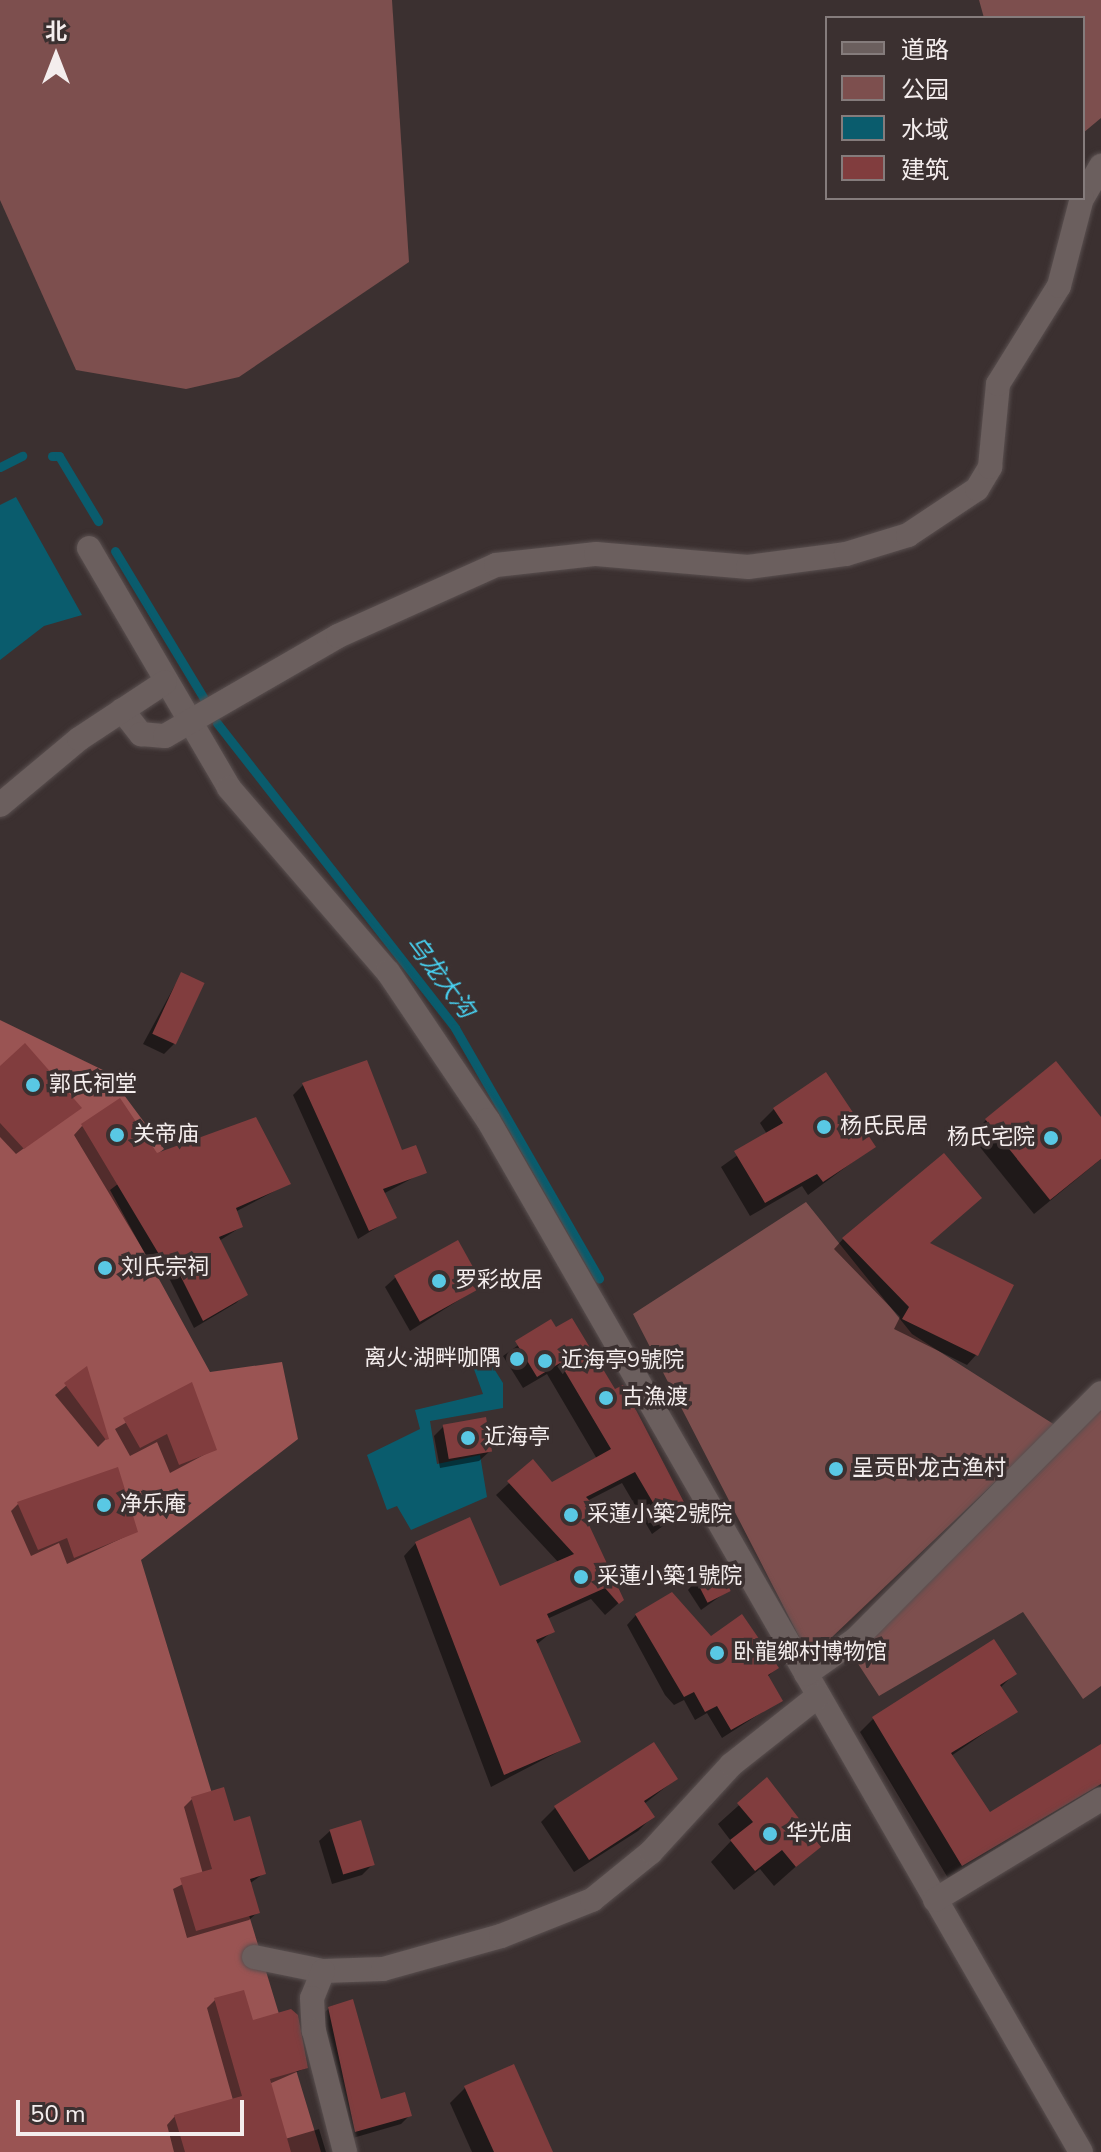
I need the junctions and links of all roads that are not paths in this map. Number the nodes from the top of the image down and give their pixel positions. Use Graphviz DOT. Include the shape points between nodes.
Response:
graph roads {
  1 [pos="1101,166"];
  2 [pos="1085,194"];
  3 [pos="1082,200"];
  4 [pos="89,548"];
  5 [pos="165,682"];
  6 [pos="122,710"];
  7 [pos="191,725"];
  8 [pos="0,805"];
  9 [pos="1101,1393"];
  10 [pos="806,1674"];
  11 [pos="818,1696"];
  12 [pos="1101,1799"];
  13 [pos="935,1900"];
  14 [pos="254,1957"];
  15 [pos="323,1971"];
  16 [pos="345,2152"];
  17 [pos="1081,2152"];
  1 -- 2 [label="street"];
  3 -- 7 [label="street" via="1059,286 998,384 990,467 977,489 908,535 869,549 748,567 596,554 496,565 338,636"];
  4 -- 5 [label="street"];
  5 -- 6 [label="street"];
  5 -- 7 [label="street"];
  6 -- 7 [label="street" via="133,728 154,738"];
  6 -- 8 [label="street"];
  7 -- 10 [label="street" via="253,822 388,972 440,1044"];
  9 -- 10 [label="street" via="856,1639"];
  10 -- 11 [label="street"];
  11 -- 13 [label="street"];
  11 -- 15 [label="street" via="731,1765 651,1852 592,1900 423,1960"];
  12 -- 13 [label="street"];
  13 -- 17 [label="street"];
  14 -- 15 [label="street"];
  15 -- 16 [label="street" via="312,1998 314,2031"];
}
